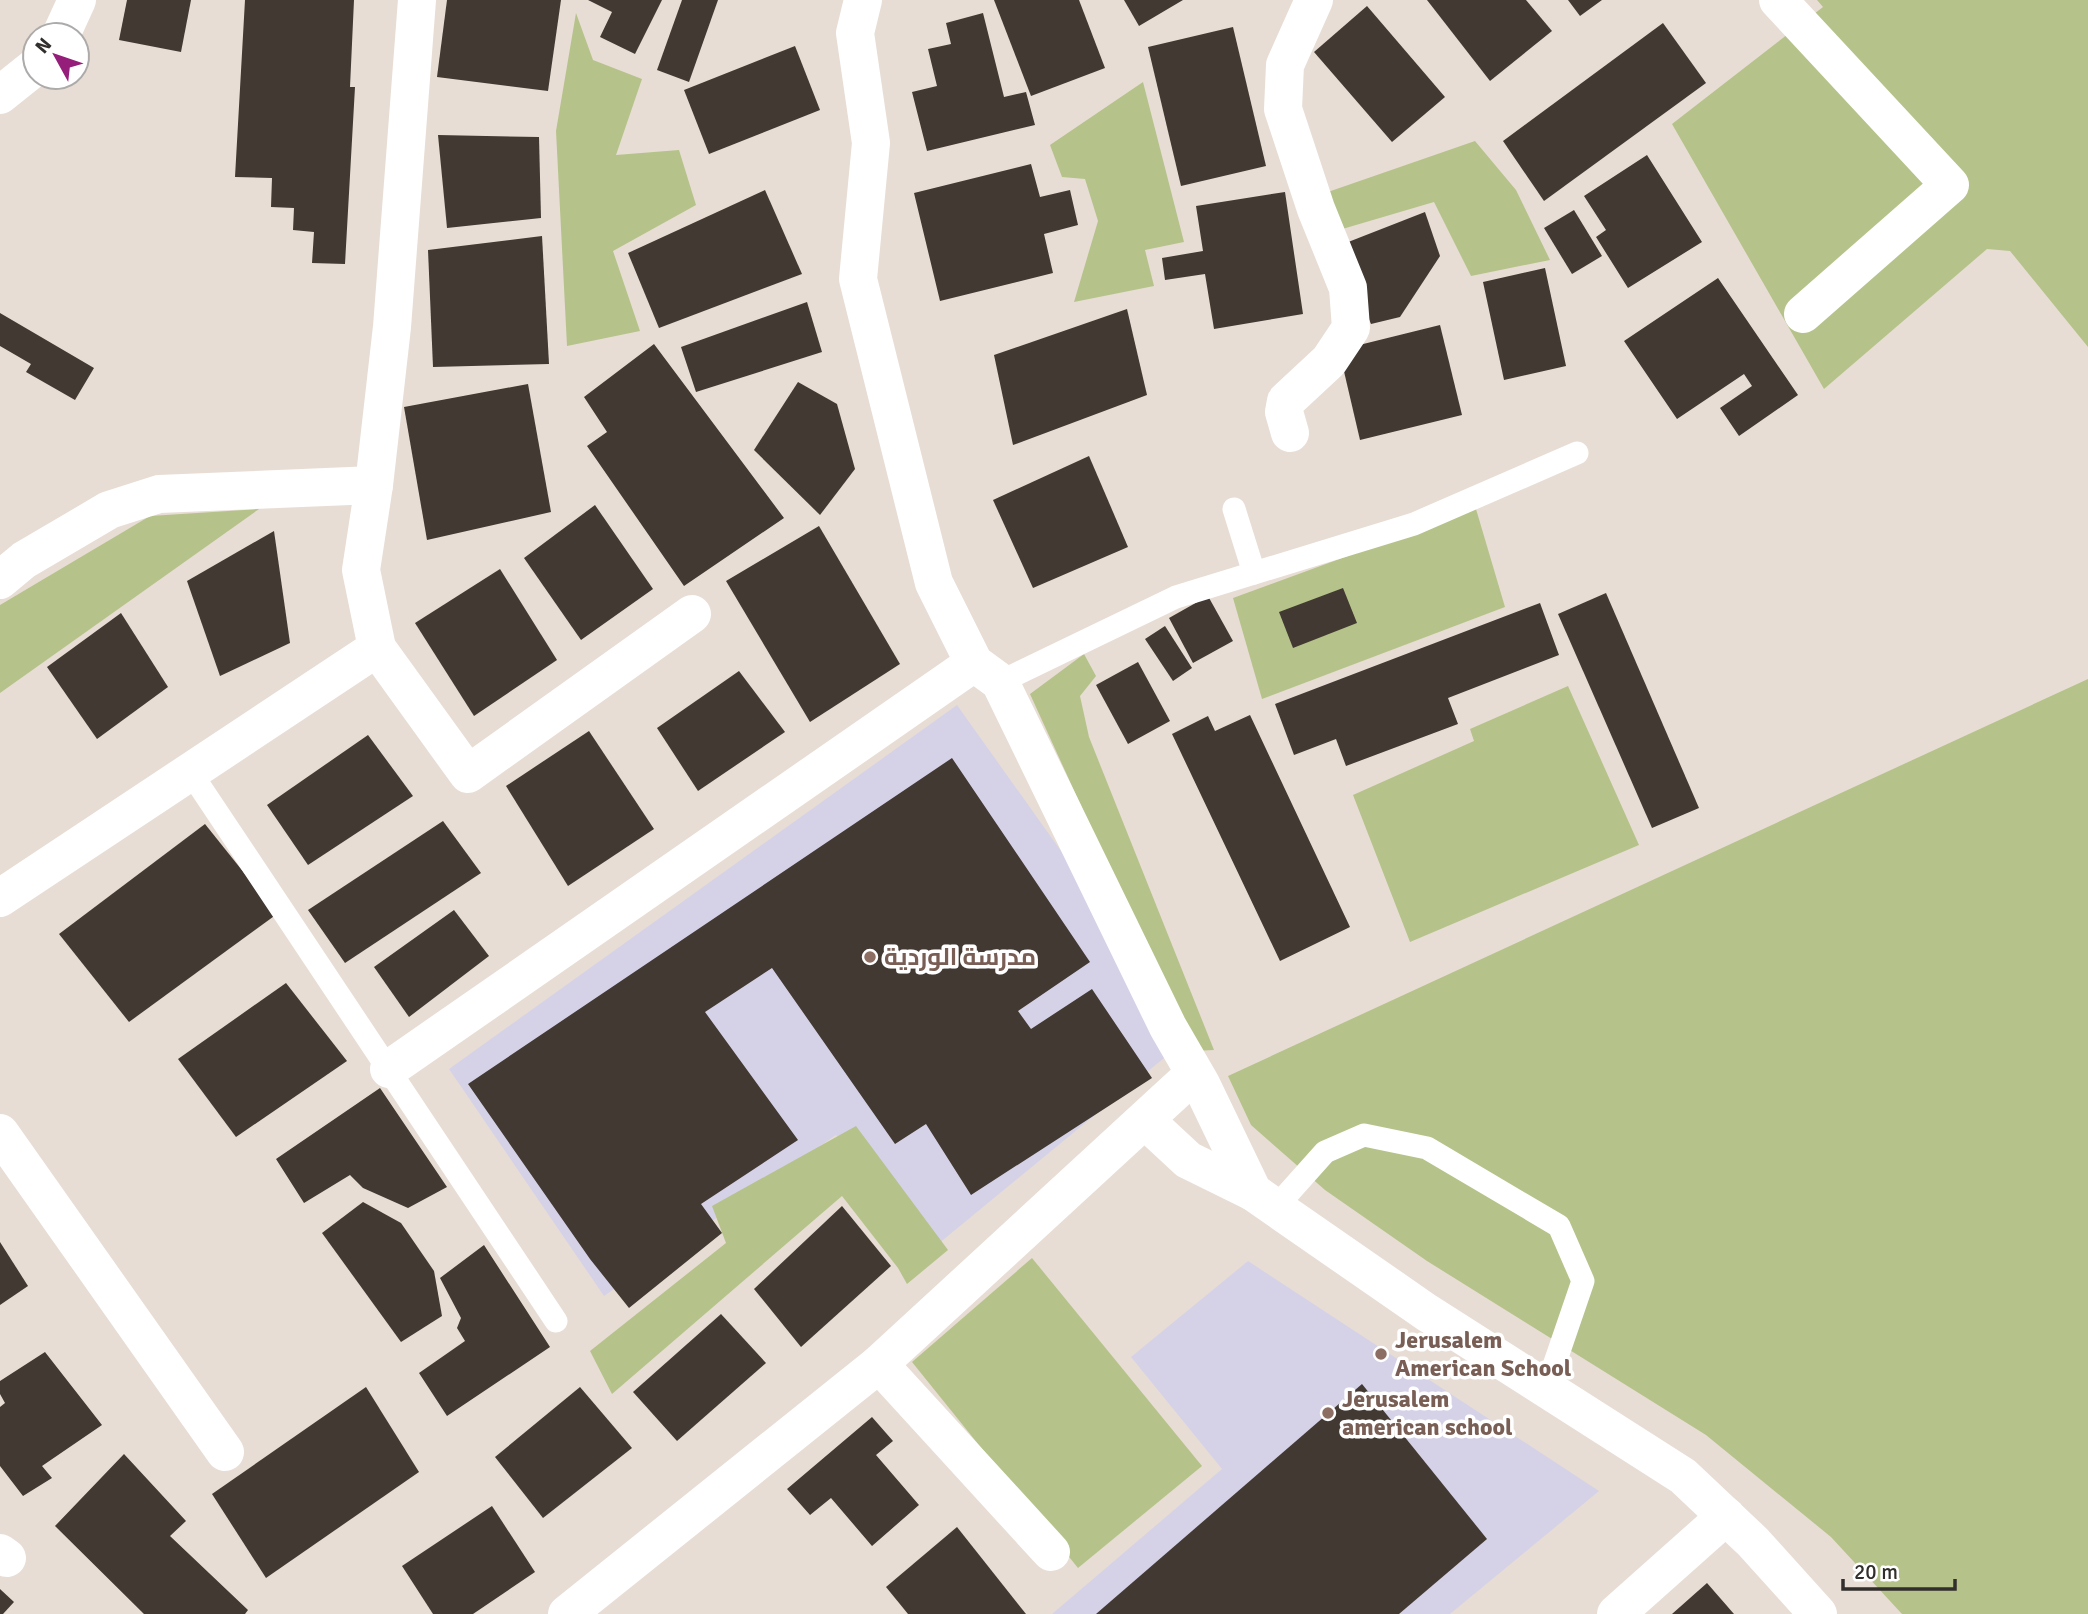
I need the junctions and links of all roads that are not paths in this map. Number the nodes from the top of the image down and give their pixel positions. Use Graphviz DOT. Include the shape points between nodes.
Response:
graph roads {
  1 [pos="77,0"];
  2 [pos="418,0"];
  3 [pos="863,0"];
  4 [pos="1314,0"];
  5 [pos="1778,0"];
  6 [pos="67,21"];
  7 [pos="21,78"];
  8 [pos="0,95"];
  9 [pos="1803,314"];
  10 [pos="1290,433"];
  11 [pos="1577,453"];
  12 [pos="374,485"];
  13 [pos="1234,509"];
  14 [pos="1254,573"];
  15 [pos="0,580"];
  16 [pos="692,614"];
  17 [pos="377,648"];
  18 [pos="987,673"];
  19 [pos="191,773"];
  20 [pos="0,898"];
  21 [pos="389,1069"];
  22 [pos="1193,1075"];
  23 [pos="1146,1121"];
  24 [pos="0,1133"];
  25 [pos="1264,1200"];
  26 [pos="556,1321"];
  27 [pos="879,1363"];
  28 [pos="1546,1389"];
  29 [pos="225,1452"];
  30 [pos="1726,1517"];
  31 [pos="1051,1552"];
  32 [pos="582,1610"];
  33 [pos="1616,1614"];
  34 [pos="1818,1614"];
  1 -- 6 [label="street"];
  2 -- 12 [label="street" via="392,327"];
  3 -- 18 [label="street" via="855,33 871,143 858,279 933,583"];
  4 -- 10 [label="street" via="1285,65 1283,109 1348,288 1351,328 1329,361 1286,401"];
  5 -- 9 [label="street" via="1950,185"];
  7 -- 8 [label="street"];
  11 -- 14 [label="lane" via="1414,524"];
  12 -- 15 [label="street" via="159,494 109,510 24,559"];
  12 -- 17 [label="street" via="361,570"];
  13 -- 14 [label="lane"];
  14 -- 18 [label="lane" via="1176,597"];
  16 -- 17 [label="street" via="468,774"];
  17 -- 19 [label="street"];
  18 -- 21 [label="street"];
  18 -- 22 [label="street"];
  19 -- 20 [label="street"];
  19 -- 21 [label="lane"];
  21 -- 26 [label="lane"];
  22 -- 23 [label="street"];
  22 -- 25 [label="street"];
  23 -- 25 [label="street" via="1188,1160"];
  23 -- 27 [label="street"];
  24 -- 29 [label="street"];
  25 -- 28 [label="street"];
  25 -- 28 [label="lane" via="1325,1152 1364,1135 1427,1148 1559,1226 1583,1281"];
  27 -- 31 [label="street"];
  27 -- 32 [label="street"];
  28 -- 30 [label="street" via="1683,1476"];
  30 -- 33 [label="street"];
  30 -- 34 [label="street"];
}
